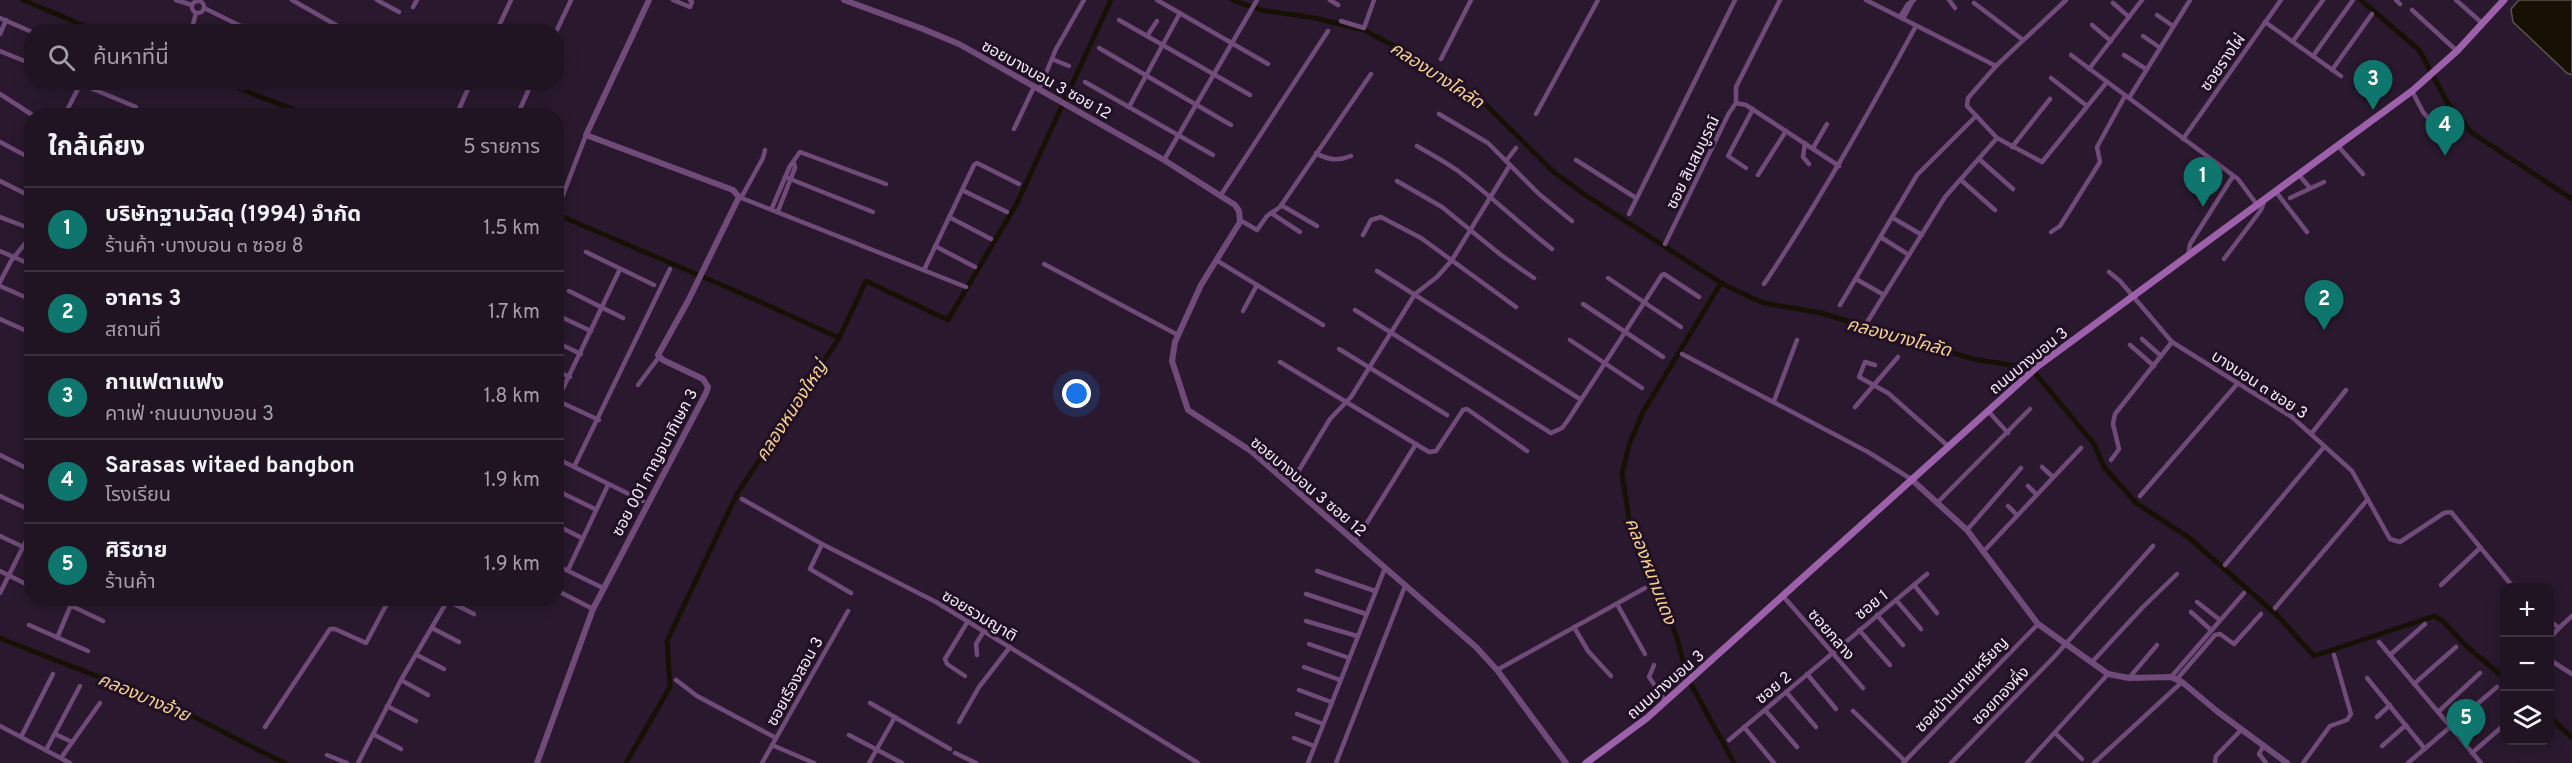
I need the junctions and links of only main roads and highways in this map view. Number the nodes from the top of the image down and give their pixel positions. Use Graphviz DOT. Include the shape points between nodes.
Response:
graph roads {
  1 [pos="2504,0"];
  2 [pos="1586,763"];
  1 -- 2 [label="main road, ถนนบางบอน 3" via="2457,51 2412,91 2038,366 1666,702"];
}
